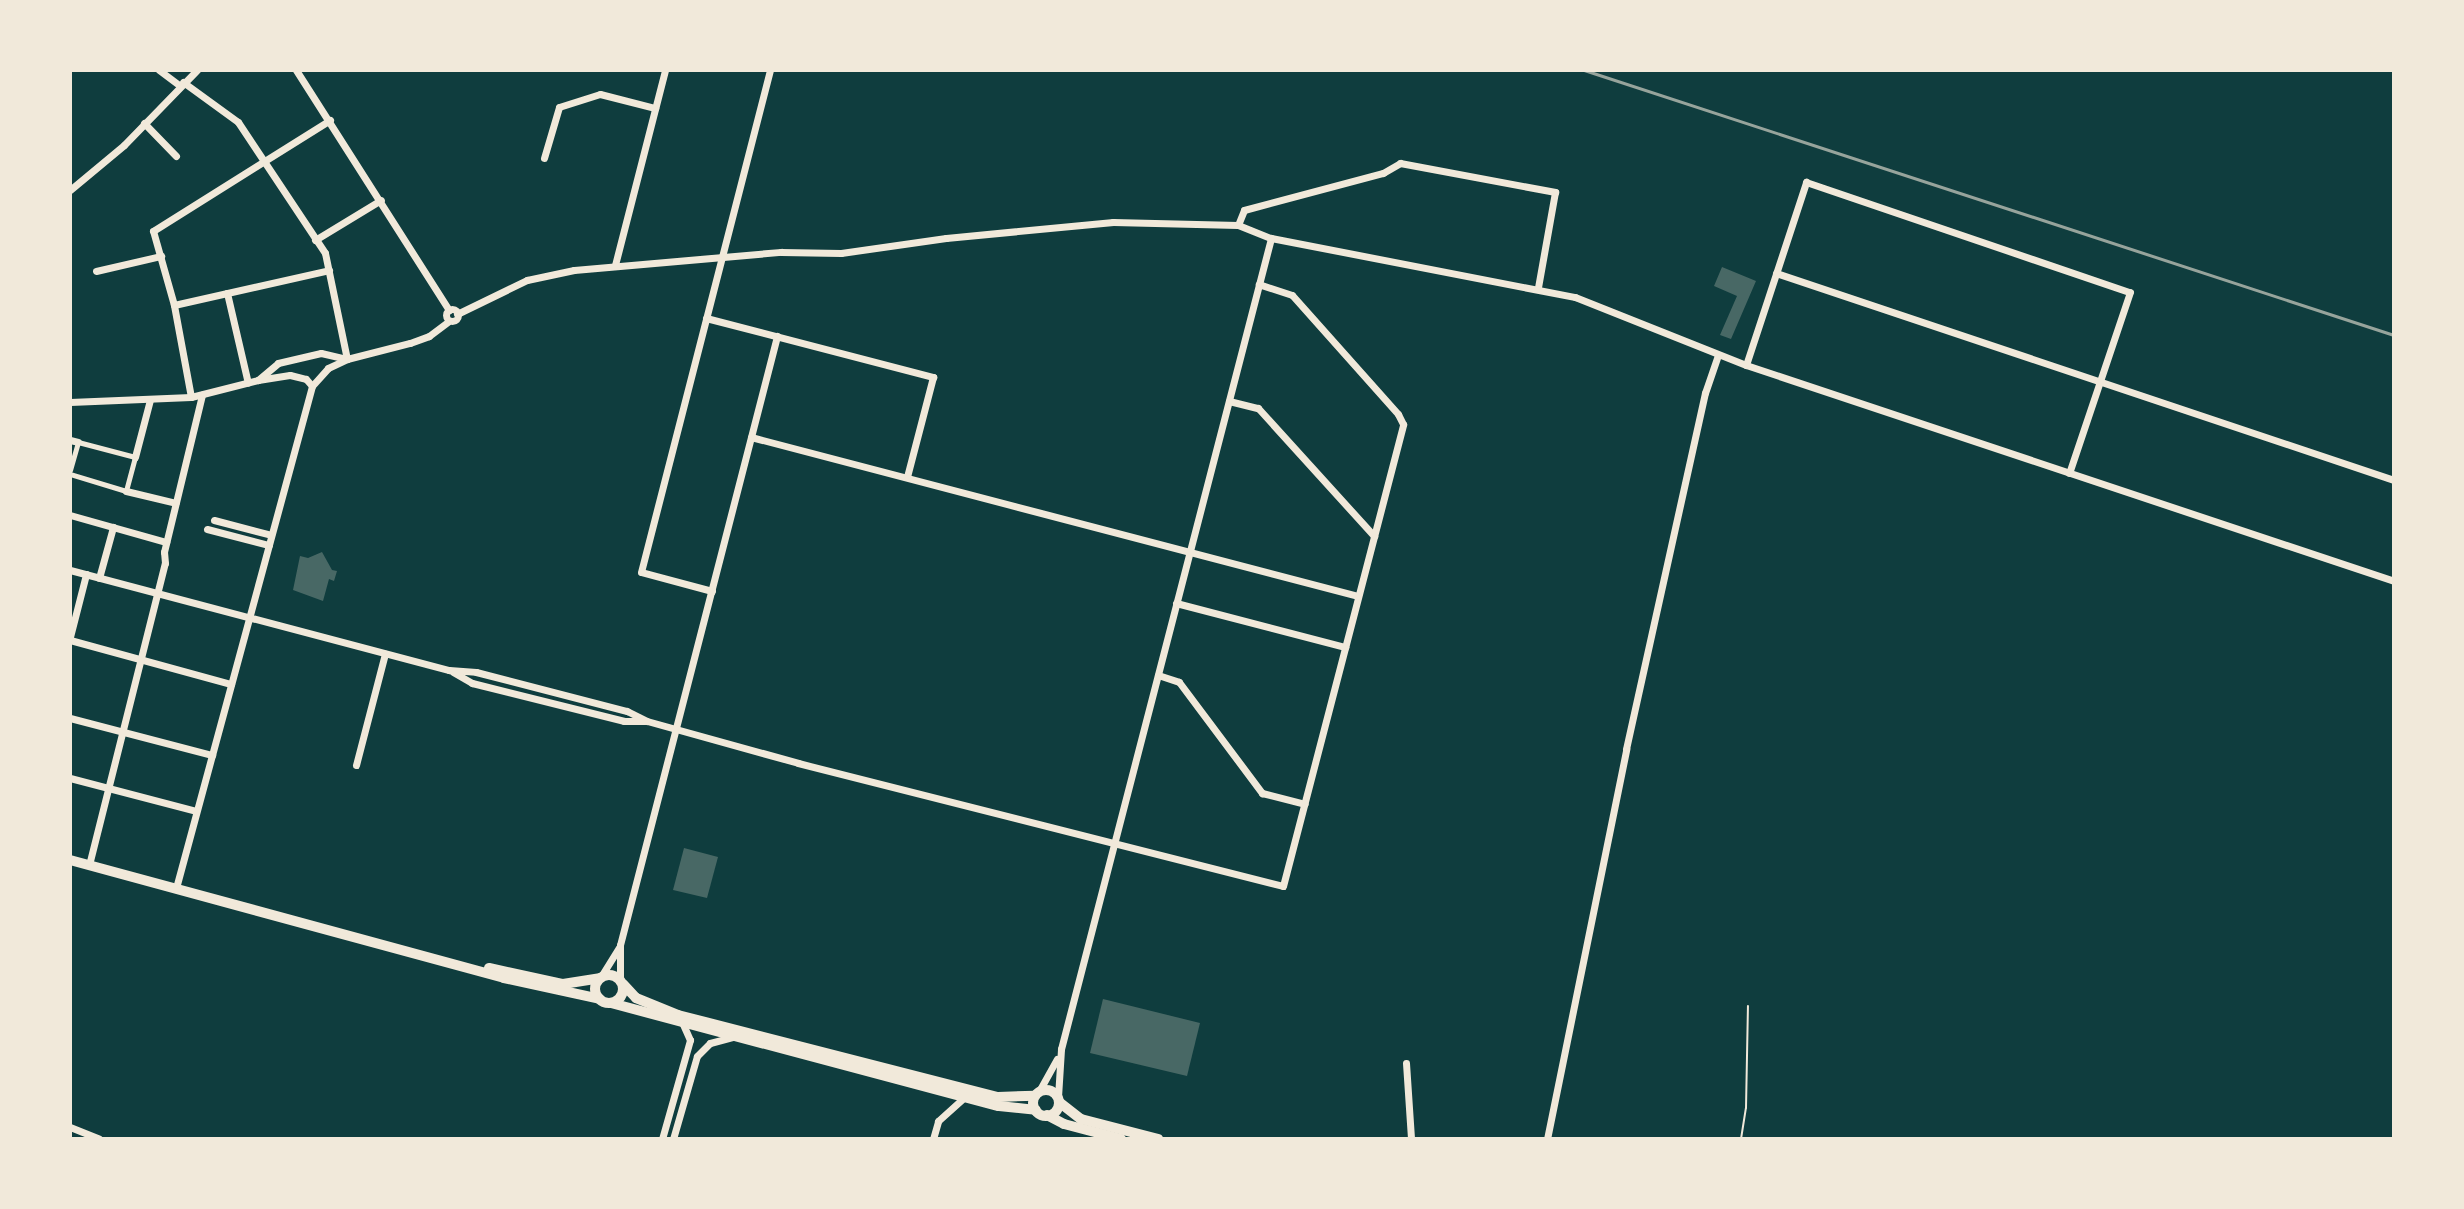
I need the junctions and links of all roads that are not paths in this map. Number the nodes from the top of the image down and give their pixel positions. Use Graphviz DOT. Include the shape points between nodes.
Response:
graph roads {
  1 [pos="159,70"];
  2 [pos="197,70"];
  3 [pos="296,70"];
  4 [pos="665,70"];
  5 [pos="770,70"];
  6 [pos="181,83"];
  7 [pos="655,108"];
  8 [pos="330,120"];
  9 [pos="144,123"];
  10 [pos="176,156"];
  11 [pos="544,158"];
  12 [pos="265,161"];
  13 [pos="70,190"];
  14 [pos="381,200"];
  15 [pos="1238,225"];
  16 [pos="1271,238"];
  17 [pos="315,240"];
  18 [pos="161,256"];
  19 [pos="721,257"];
  20 [pos="615,265"];
  21 [pos="329,270"];
  22 [pos="96,271"];
  23 [pos="1776,273"];
  24 [pos="1259,284"];
  25 [pos="1538,287"];
  26 [pos="227,293"];
  27 [pos="174,305"];
  28 [pos="453,312"];
  29 [pos="706,318"];
  30 [pos="777,336"];
  31 [pos="1718,355"];
  32 [pos="347,359"];
  33 [pos="1746,365"];
  34 [pos="258,380"];
  35 [pos="2100,381"];
  36 [pos="248,383"];
  37 [pos="312,386"];
  38 [pos="202,395"];
  39 [pos="191,397"];
  40 [pos="150,400"];
  41 [pos="1229,401"];
  42 [pos="70,402"];
  43 [pos="751,437"];
  44 [pos="74,441"];
  45 [pos="135,457"];
  46 [pos="70,472"];
  47 [pos="2069,473"];
  48 [pos="907,477"];
  49 [pos="2394,480"];
  50 [pos="126,491"];
  51 [pos="176,503"];
  52 [pos="70,515"];
  53 [pos="214,520"];
  54 [pos="113,527"];
  55 [pos="207,529"];
  56 [pos="271,535"];
  57 [pos="1374,536"];
  58 [pos="166,542"];
  59 [pos="269,545"];
  60 [pos="1190,551"];
  61 [pos="70,570"];
  62 [pos="86,574"];
  63 [pos="99,578"];
  64 [pos="2394,581"];
  65 [pos="712,591"];
  66 [pos="157,594"];
  67 [pos="1358,596"];
  68 [pos="1176,603"];
  69 [pos="249,619"];
  70 [pos="70,639"];
  71 [pos="1345,647"];
  72 [pos="385,654"];
  73 [pos="141,660"];
  74 [pos="1158,675"];
  75 [pos="231,684"];
  76 [pos="70,718"];
  77 [pos="676,729"];
  78 [pos="123,732"];
  79 [pos="212,755"];
  80 [pos="356,765"];
  81 [pos="70,778"];
  82 [pos="109,788"];
  83 [pos="1305,804"];
  84 [pos="196,811"];
  85 [pos="1114,843"];
  86 [pos="70,860"];
  87 [pos="89,865"];
  88 [pos="176,888"];
  89 [pos="620,945"];
  90 [pos="471,966"];
  91 [pos="600,978"];
  92 [pos="622,982"];
  93 [pos="606,1001"];
  94 [pos="683,1024"];
  95 [pos="733,1037"];
  96 [pos="1061,1049"];
  97 [pos="1406,1063"];
  98 [pos="1037,1094"];
  99 [pos="965,1097"];
  100 [pos="1059,1099"];
  101 [pos="1036,1110"];
  102 [pos="1047,1115"];
  103 [pos="70,1127"];
  104 [pos="99,1139"];
  105 [pos="662,1139"];
  106 [pos="673,1139"];
  107 [pos="933,1139"];
  108 [pos="1121,1139"];
  109 [pos="1158,1139"];
  110 [pos="1411,1139"];
  111 [pos="1547,1139"];
  1 -- 6 [label="street"];
  2 -- 6 [label="street"];
  3 -- 8 [label="street"];
  4 -- 7 [label="street"];
  5 -- 19 [label="street"];
  6 -- 9 [label="street"];
  6 -- 12 [label="street" via="238,122"];
  7 -- 11 [label="street" via="600,94 559,107"];
  7 -- 20 [label="street"];
  8 -- 12 [label="street"];
  8 -- 14 [label="street"];
  9 -- 10 [label="street"];
  9 -- 13 [label="street"];
  12 -- 17 [label="street"];
  12 -- 18 [label="street" via="153,231"];
  14 -- 17 [label="street"];
  14 -- 28 [label="street"];
  15 -- 16 [label="street"];
  15 -- 19 [label="street" via="1113,222 841,253"];
  15 -- 25 [label="street" via="1244,210 1383,173 1400,163 1555,192"];
  16 -- 24 [label="street"];
  16 -- 25 [label="street"];
  17 -- 21 [label="street"];
  18 -- 22 [label="street"];
  18 -- 27 [label="street"];
  19 -- 20 [label="street"];
  19 -- 29 [label="street"];
  20 -- 28 [label="street" via="527,280"];
  21 -- 26 [label="street"];
  21 -- 32 [label="street"];
  23 -- 33 [label="street"];
  23 -- 35 [label="street"];
  23 -- 35 [label="street" via="1806,182 2130,292"];
  24 -- 41 [label="street"];
  24 -- 57 [label="street" via="1292,295 1402,418"];
  25 -- 31 [label="street"];
  26 -- 27 [label="street"];
  26 -- 36 [label="street"];
  27 -- 39 [label="street"];
  28 -- 32 [label="street" via="429,336"];
  29 -- 30 [label="street"];
  29 -- 65 [label="street" via="641,572"];
  30 -- 43 [label="street"];
  30 -- 48 [label="street" via="933,377"];
  31 -- 33 [label="street"];
  31 -- 111 [label="street" via="1705,393 1626,749"];
  32 -- 34 [label="street" via="321,353 278,363"];
  32 -- 37 [label="street" via="328,368"];
  33 -- 47 [label="street"];
  34 -- 36 [label="street"];
  34 -- 37 [label="street" via="290,375"];
  35 -- 47 [label="street"];
  35 -- 49 [label="street"];
  36 -- 38 [label="street"];
  37 -- 56 [label="street"];
  38 -- 39 [label="street"];
  38 -- 51 [label="street"];
  39 -- 40 [label="street"];
  40 -- 42 [label="street"];
  40 -- 45 [label="street"];
  41 -- 57 [label="street" via="1258,408"];
  41 -- 60 [label="street"];
  43 -- 48 [label="street"];
  43 -- 65 [label="street"];
  44 -- 45 [label="street"];
  44 -- 46 [label="street"];
  45 -- 50 [label="street"];
  46 -- 50 [label="street"];
  47 -- 64 [label="street"];
  48 -- 60 [label="street"];
  50 -- 51 [label="street"];
  51 -- 58 [label="street"];
  52 -- 54 [label="street"];
  53 -- 56 [label="street"];
  54 -- 58 [label="street"];
  54 -- 63 [label="street"];
  55 -- 59 [label="street"];
  56 -- 59 [label="street"];
  57 -- 67 [label="street"];
  58 -- 66 [label="street"];
  59 -- 69 [label="street"];
  60 -- 67 [label="street"];
  60 -- 68 [label="street"];
  61 -- 62 [label="street"];
  62 -- 63 [label="street"];
  62 -- 70 [label="street"];
  63 -- 66 [label="street"];
  65 -- 77 [label="street"];
  66 -- 69 [label="street"];
  66 -- 73 [label="street"];
  67 -- 71 [label="street"];
  68 -- 71 [label="street"];
  68 -- 74 [label="street"];
  69 -- 72 [label="street"];
  69 -- 75 [label="street"];
  70 -- 73 [label="street"];
  71 -- 83 [label="street"];
  72 -- 77 [label="street" via="449,670 472,683"];
  72 -- 80 [label="street"];
  73 -- 75 [label="street"];
  73 -- 78 [label="street"];
  74 -- 83 [label="street" via="1179,682 1262,793"];
  74 -- 85 [label="street"];
  75 -- 79 [label="street"];
  76 -- 78 [label="street"];
  77 -- 85 [label="street"];
  77 -- 89 [label="street"];
  78 -- 79 [label="street"];
  78 -- 82 [label="street"];
  79 -- 84 [label="street"];
  81 -- 82 [label="street"];
  82 -- 84 [label="street"];
  82 -- 87 [label="street"];
  83 -- 85 [label="street" via="1283,886"];
  84 -- 88 [label="street"];
  85 -- 96 [label="street"];
  86 -- 87 [label="main road"];
  87 -- 88 [label="main road"];
  88 -- 90 [label="main road"];
  89 -- 91 [label="street"];
  89 -- 92 [label="street"];
  90 -- 91 [label="main road" via="563,984"];
  90 -- 93 [label="main road"];
  91 -- 92 [label="main road" via="608,975"];
  91 -- 93 [label="main road" via="595,991"];
  92 -- 93 [label="main road" via="620,998"];
  92 -- 98 [label="main road" via="636,998 678,1015 998,1097"];
  93 -- 94 [label="main road"];
  94 -- 95 [label="main road"];
  94 -- 105 [label="street" via="690,1040"];
  95 -- 99 [label="main road"];
  95 -- 106 [label="street" via="710,1043 697,1056"];
  96 -- 98 [label="street"];
  96 -- 100 [label="street"];
  97 -- 110 [label="street"];
  98 -- 100 [label="main road" via="1051,1091"];
  98 -- 101 [label="main road"];
  99 -- 101 [label="main road"];
  99 -- 107 [label="street" via="938,1121"];
  100 -- 102 [label="main road" via="1055,1112"];
  100 -- 109 [label="main road" via="1081,1119"];
  101 -- 102 [label="main road"];
  102 -- 108 [label="main road"];
  103 -- 104 [label="street"];
}
